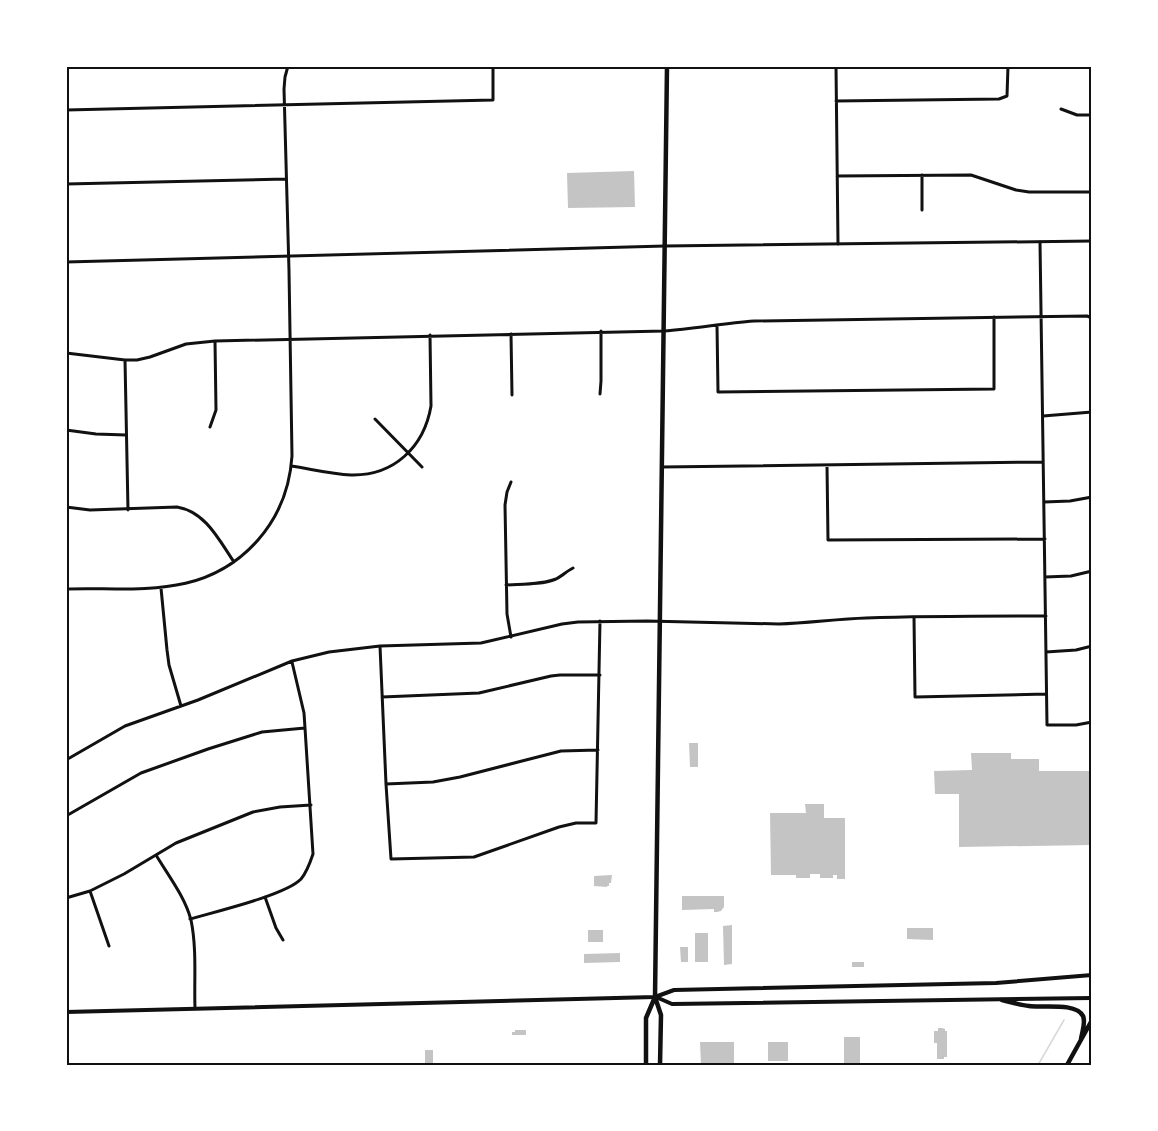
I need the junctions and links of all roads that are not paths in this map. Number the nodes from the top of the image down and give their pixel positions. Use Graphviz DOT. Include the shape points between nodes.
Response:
graph roads {
  1 [pos="288,66"];
  2 [pos="493,66"];
  3 [pos="667,66"];
  4 [pos="836,66"];
  5 [pos="1008,66"];
  6 [pos="836,101"];
  7 [pos="284,104"];
  8 [pos="1061,109"];
  9 [pos="66,110"];
  10 [pos="1092,115"];
  11 [pos="922,175"];
  12 [pos="837,176"];
  13 [pos="286,179"];
  14 [pos="66,184"];
  15 [pos="1092,192"];
  16 [pos="922,210"];
  17 [pos="1092,241"];
  18 [pos="1040,242"];
  19 [pos="838,244"];
  20 [pos="665,246"];
  21 [pos="288,256"];
  22 [pos="66,262"];
  23 [pos="994,317"];
  24 [pos="1041,317"];
  25 [pos="1092,318"];
  26 [pos="717,325"];
  27 [pos="601,331"];
  28 [pos="664,331"];
  29 [pos="511,334"];
  30 [pos="430,335"];
  31 [pos="290,340"];
  32 [pos="215,341"];
  33 [pos="66,353"];
  34 [pos="125,360"];
  35 [pos="600,394"];
  36 [pos="512,395"];
  37 [pos="1092,412"];
  38 [pos="1043,416"];
  39 [pos="375,419"];
  40 [pos="210,427"];
  41 [pos="66,430"];
  42 [pos="126,435"];
  43 [pos="408,453"];
  44 [pos="1043,462"];
  45 [pos="827,465"];
  46 [pos="291,466"];
  47 [pos="422,467"];
  48 [pos="662,467"];
  49 [pos="511,482"];
  50 [pos="1092,497"];
  51 [pos="1044,502"];
  52 [pos="66,507"];
  53 [pos="128,510"];
  54 [pos="1045,539"];
  55 [pos="234,562"];
  56 [pos="573,568"];
  57 [pos="1092,572"];
  58 [pos="1045,577"];
  59 [pos="507,585"];
  60 [pos="161,588"];
  61 [pos="66,589"];
  62 [pos="1046,616"];
  63 [pos="914,617"];
  64 [pos="600,621"];
  65 [pos="660,621"];
  66 [pos="511,637"];
  67 [pos="380,646"];
  68 [pos="1092,646"];
  69 [pos="1046,652"];
  70 [pos="292,662"];
  71 [pos="600,675"];
  72 [pos="1047,694"];
  73 [pos="382,697"];
  74 [pos="181,706"];
  75 [pos="1092,722"];
  76 [pos="305,728"];
  77 [pos="598,750"];
  78 [pos="66,760"];
  79 [pos="386,784"];
  80 [pos="311,805"];
  81 [pos="66,816"];
  82 [pos="156,855"];
  83 [pos="90,891"];
  84 [pos="265,897"];
  85 [pos="66,898"];
  86 [pos="190,919"];
  87 [pos="283,940"];
  88 [pos="109,946"];
  89 [pos="1092,975"];
  90 [pos="655,997"];
  91 [pos="1092,998"];
  92 [pos="1002,1000"];
  93 [pos="195,1008"];
  94 [pos="66,1012"];
  95 [pos="1092,1020"];
  96 [pos="1081,1039"];
  97 [pos="646,1065"];
  98 [pos="660,1065"];
  99 [pos="1067,1065"];
  1 -- 7 [label="street"];
  2 -- 7 [label="street" via="493,100"];
  3 -- 20 [label="main road"];
  4 -- 6 [label="street"];
  5 -- 6 [label="street" via="1007,96 999,99"];
  6 -- 12 [label="street"];
  7 -- 9 [label="street"];
  7 -- 13 [label="street"];
  8 -- 10 [label="street"];
  11 -- 12 [label="street"];
  11 -- 15 [label="street" via="971,175 1029,192"];
  11 -- 16 [label="street"];
  12 -- 19 [label="street"];
  13 -- 14 [label="street"];
  13 -- 21 [label="street"];
  17 -- 18 [label="street"];
  18 -- 19 [label="street"];
  18 -- 24 [label="street"];
  19 -- 20 [label="street"];
  20 -- 21 [label="street"];
  20 -- 28 [label="main road"];
  21 -- 22 [label="street"];
  21 -- 31 [label="street"];
  23 -- 24 [label="street"];
  23 -- 26 [label="street"];
  23 -- 26 [label="street" via="994,389 718,392"];
  24 -- 25 [label="street"];
  24 -- 38 [label="street"];
  26 -- 28 [label="street"];
  27 -- 28 [label="street"];
  27 -- 29 [label="street"];
  27 -- 35 [label="street"];
  28 -- 48 [label="main road"];
  29 -- 30 [label="street"];
  29 -- 36 [label="street"];
  30 -- 31 [label="street"];
  30 -- 43 [label="street" via="431,406 421,436"];
  31 -- 32 [label="street"];
  31 -- 46 [label="street"];
  32 -- 34 [label="street" via="186,344 150,357"];
  32 -- 40 [label="street" via="216,410"];
  33 -- 34 [label="street"];
  34 -- 42 [label="street"];
  37 -- 38 [label="street"];
  38 -- 44 [label="street"];
  39 -- 43 [label="street"];
  41 -- 42 [label="street"];
  42 -- 53 [label="street"];
  43 -- 46 [label="street" via="382,470 361,474"];
  43 -- 47 [label="street"];
  44 -- 45 [label="street"];
  44 -- 51 [label="street"];
  45 -- 48 [label="street"];
  45 -- 54 [label="street" via="828,540"];
  46 -- 55 [label="street" via="282,501 270,524"];
  48 -- 65 [label="main road"];
  49 -- 59 [label="street" via="505,505"];
  50 -- 51 [label="street"];
  51 -- 54 [label="street"];
  52 -- 53 [label="street"];
  53 -- 55 [label="street" via="186,508 212,529"];
  54 -- 58 [label="street"];
  55 -- 60 [label="street" via="201,580"];
  56 -- 59 [label="street" via="542,583"];
  57 -- 58 [label="street"];
  58 -- 62 [label="street"];
  59 -- 66 [label="street"];
  60 -- 61 [label="street"];
  60 -- 74 [label="street" via="168,658"];
  62 -- 63 [label="street"];
  62 -- 69 [label="street"];
  63 -- 65 [label="street" via="797,623"];
  63 -- 72 [label="street" via="915,697"];
  64 -- 65 [label="street"];
  64 -- 66 [label="street" via="562,624"];
  64 -- 71 [label="street"];
  65 -- 90 [label="main road"];
  66 -- 67 [label="street" via="471,644"];
  67 -- 70 [label="street" via="329,652"];
  67 -- 73 [label="street"];
  68 -- 69 [label="street"];
  69 -- 72 [label="street"];
  70 -- 74 [label="street"];
  70 -- 76 [label="street"];
  71 -- 73 [label="street" via="550,676 479,693"];
  71 -- 77 [label="street"];
  72 -- 75 [label="street" via="1047,725"];
  73 -- 79 [label="street"];
  74 -- 78 [label="street" via="125,726"];
  76 -- 80 [label="street"];
  76 -- 81 [label="street" via="262,732 141,773"];
  77 -- 79 [label="street" via="561,751 433,782"];
  77 -- 79 [label="street" via="596,823 559,827 474,857 391,859"];
  80 -- 82 [label="street" via="254,812"];
  80 -- 84 [label="street" via="313,854 308,869 285,890"];
  82 -- 83 [label="street"];
  82 -- 86 [label="street"];
  83 -- 85 [label="street"];
  83 -- 88 [label="street"];
  84 -- 86 [label="street"];
  84 -- 87 [label="street"];
  86 -- 93 [label="street"];
  89 -- 90 [label="main road" via="996,983 674,990"];
  90 -- 92 [label="main road" via="672,1004"];
  90 -- 93 [label="main road"];
  90 -- 97 [label="main road" via="646,1018"];
  90 -- 98 [label="main road" via="661,1015"];
  91 -- 92 [label="main road"];
  92 -- 96 [label="main road" via="1076,1009 1083,1017"];
  93 -- 94 [label="main road"];
  95 -- 96 [label="main road"];
  96 -- 99 [label="main road"];
}
